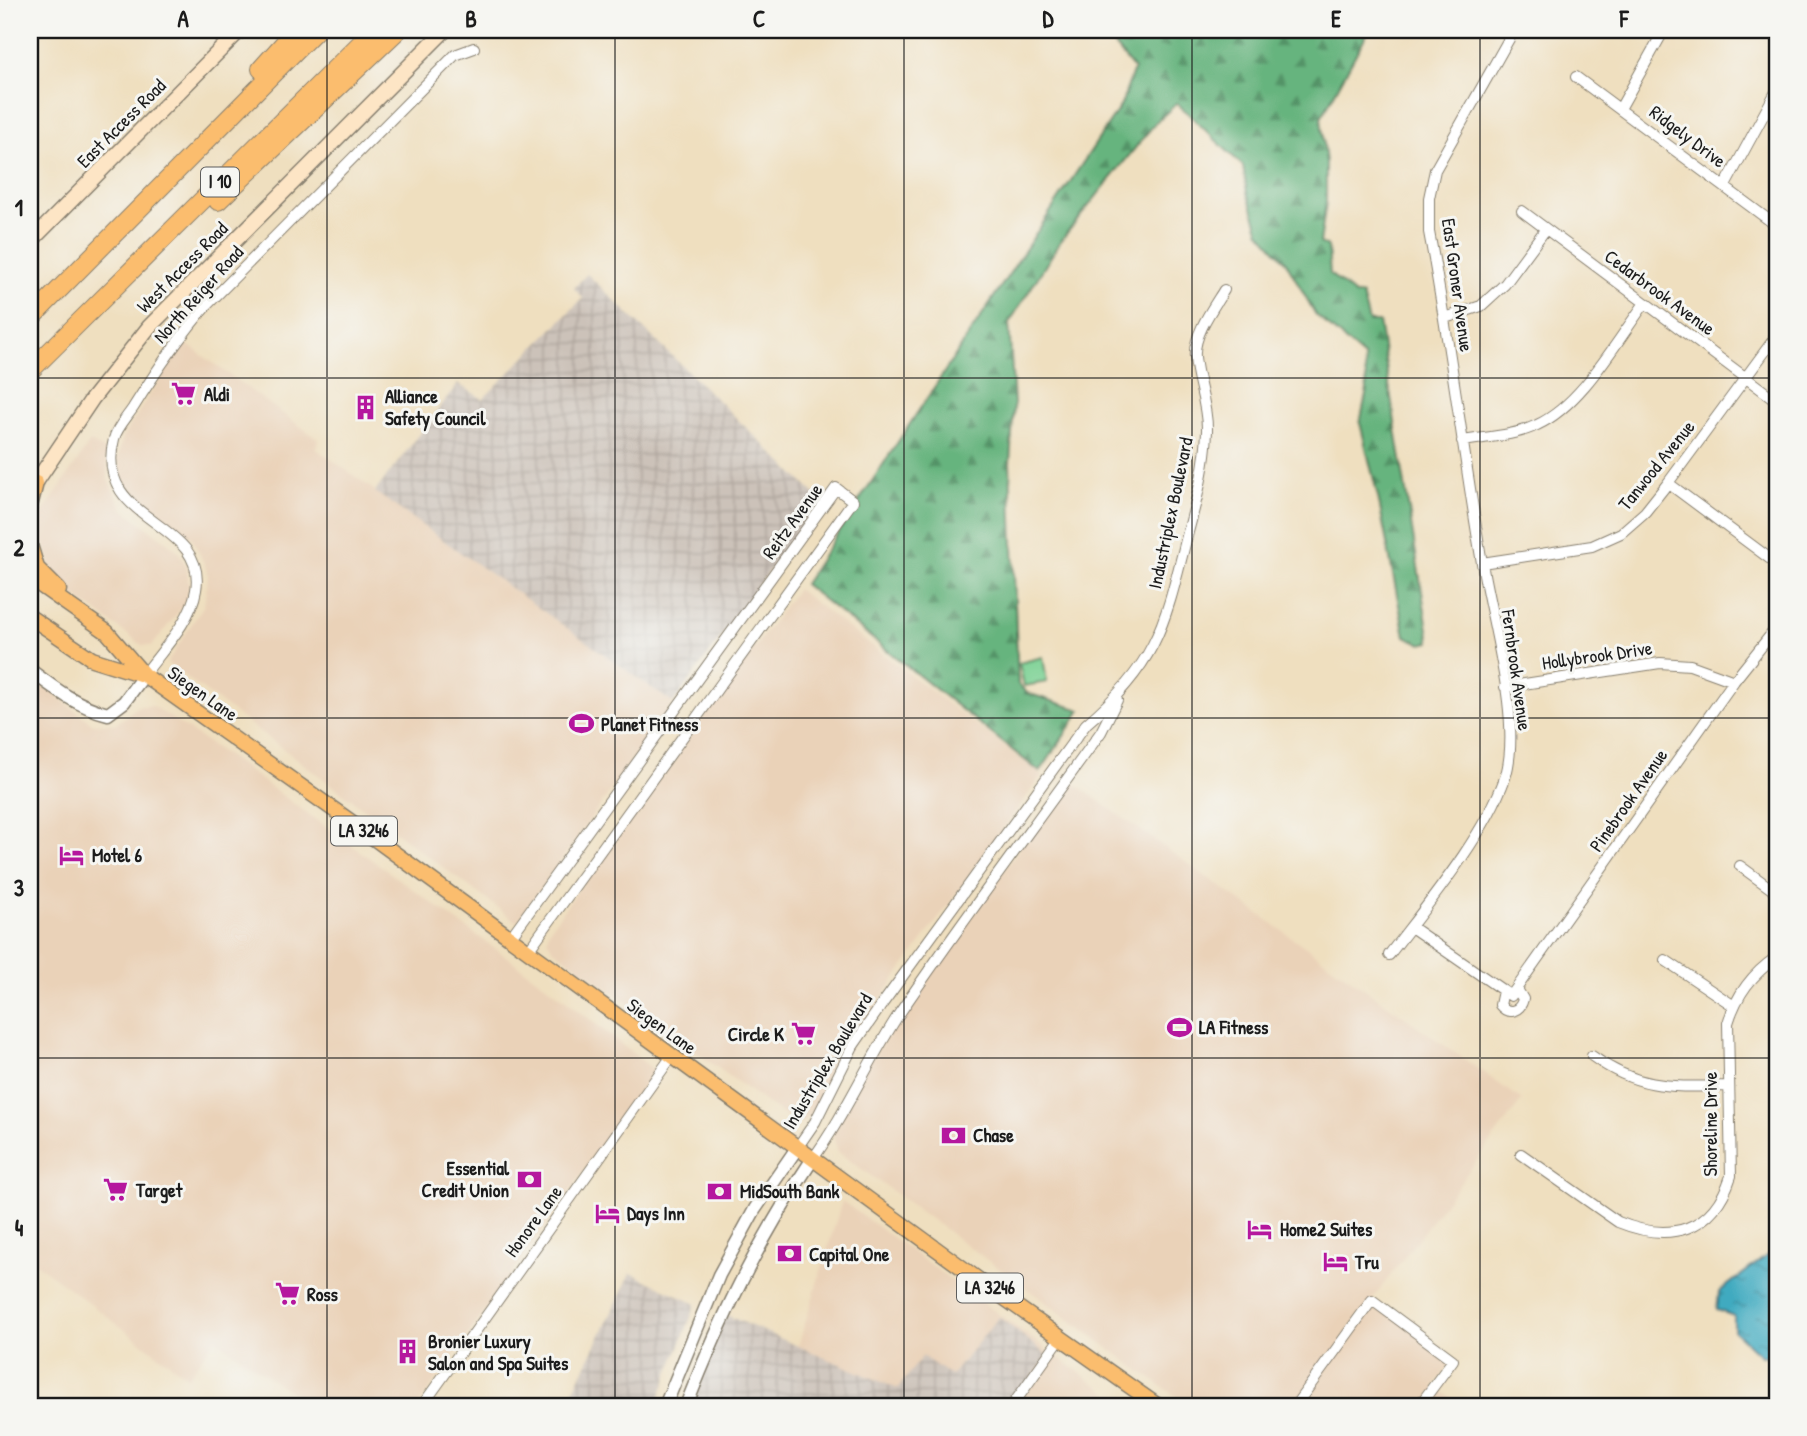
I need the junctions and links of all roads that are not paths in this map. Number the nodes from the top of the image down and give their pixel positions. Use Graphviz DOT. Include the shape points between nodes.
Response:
graph roads {
  1 [pos="240,30"];
  2 [pos="296,30"];
  3 [pos="316,30"];
  4 [pos="374,30"];
  5 [pos="398,30"];
  6 [pos="445,30"];
  7 [pos="1514,30"];
  8 [pos="1664,30"];
  9 [pos="474,48"];
  10 [pos="1576,77"];
  11 [pos="1777,90"];
  12 [pos="1621,107"];
  13 [pos="1725,186"];
  14 [pos="145,202"];
  15 [pos="1522,211"];
  16 [pos="1777,226"];
  17 [pos="1545,230"];
  18 [pos="30,242"];
  19 [pos="1224,290"];
  20 [pos="1645,303"];
  21 [pos="1445,318"];
  22 [pos="30,319"];
  23 [pos="66,334"];
  24 [pos="1777,335"];
  25 [pos="30,371"];
  26 [pos="1746,378"];
  27 [pos="1777,401"];
  28 [pos="1462,440"];
  29 [pos="1668,483"];
  30 [pos="33,487"];
  31 [pos="30,506"];
  32 [pos="30,545"];
  33 [pos="1482,563"];
  34 [pos="1777,564"];
  35 [pos="30,579"];
  36 [pos="75,610"];
  37 [pos="30,617"];
  38 [pos="1777,627"];
  39 [pos="30,670"];
  40 [pos="144,675"];
  41 [pos="1734,681"];
  42 [pos="1505,687"];
  43 [pos="1118,696"];
  44 [pos="1740,866"];
  45 [pos="1777,893"];
  46 [pos="1411,927"];
  47 [pos="510,938"];
  48 [pos="528,951"];
  49 [pos="1389,956"];
  50 [pos="1777,957"];
  51 [pos="1665,960"];
  52 [pos="1734,1006"];
  53 [pos="673,1056"];
  54 [pos="1592,1056"];
  55 [pos="1728,1086"];
  56 [pos="797,1148"];
  57 [pos="1521,1154"];
  58 [pos="812,1160"];
  59 [pos="1061,1338"];
  60 [pos="422,1406"];
  61 [pos="665,1406"];
  62 [pos="687,1406"];
  63 [pos="1012,1406"];
  64 [pos="1158,1406"];
  65 [pos="1295,1406"];
  66 [pos="1419,1406"];
  1 -- 18 [label="main road, East Access Road"];
  2 -- 14 [label="highway"];
  3 -- 14 [label="highway, I 10"];
  4 -- 23 [label="highway, I 10"];
  5 -- 23 [label="highway" via="133,282"];
  6 -- 30 [label="main road, West Access Road" via="149,327 92,399"];
  7 -- 21 [label="street, East Groner Avenue" via="1435,170 1429,232"];
  8 -- 12 [label="street"];
  9 -- 40 [label="street, North Reiger Road" via="455,55 207,304 171,347 114,438 111,468 119,488 131,506 186,546 196,567 197,589 189,613"];
  10 -- 12 [label="street, Ridgely Drive"];
  11 -- 13 [label="street"];
  12 -- 13 [label="street, Ridgely Drive"];
  13 -- 16 [label="street, Ridgely Drive"];
  14 -- 22 [label="highway, I 10"];
  15 -- 17 [label="street, Cedarbrook Avenue"];
  17 -- 20 [label="street, Cedarbrook Avenue"];
  17 -- 21 [label="street" via="1505,284 1481,306"];
  19 -- 43 [label="street, Industriplex Boulevard" via="1197,340 1194,355 1207,443 1173,592 1157,641"];
  20 -- 26 [label="street, Cedarbrook Avenue"];
  20 -- 28 [label="street" via="1564,408 1537,426"];
  21 -- 28 [label="street, East Groner Avenue"];
  23 -- 25 [label="highway, I 10"];
  24 -- 26 [label="street, Tanwood Avenue"];
  26 -- 27 [label="street, Cedarbrook Avenue"];
  26 -- 29 [label="street, Tanwood Avenue"];
  28 -- 33 [label="street, Fernbrook Avenue"];
  29 -- 33 [label="street, Tanwood Avenue" via="1621,533 1579,548"];
  29 -- 34 [label="street"];
  30 -- 31 [label="main road"];
  32 -- 36 [label="main road" via="37,568"];
  33 -- 42 [label="street, Fernbrook Avenue"];
  35 -- 36 [label="main road, Siegen Lane / LA 3246"];
  36 -- 40 [label="main road, Siegen Lane / LA 3246" via="107,632"];
  37 -- 40 [label="main road, Siegen Lane / LA 3246" via="92,659"];
  38 -- 41 [label="street, Pinebrook Avenue"];
  39 -- 40 [label="street" via="65,697 108,714 124,702"];
  40 -- 47 [label="main road, Siegen Lane / LA 3246"];
  41 -- 42 [label="street, Hollybrook Drive" via="1690,665 1660,663"];
  41 -- 46 [label="street, Pinebrook Avenue" via="1510,992"];
  42 -- 46 [label="street, Fernbrook Avenue" via="1510,740 1506,775 1489,816"];
  43 -- 56 [label="street, Industriplex Boulevard" via="1087,724 883,1003 853,1046 816,1122"];
  43 -- 58 [label="street, Industriplex Boulevard" via="1101,732 899,1014"];
  44 -- 45 [label="street"];
  46 -- 49 [label="street, Fernbrook Avenue"];
  47 -- 48 [label="main road, Siegen Lane / LA 3246"];
  47 -- 48 [label="street, Reitz Avenue" via="836,488 853,501"];
  48 -- 53 [label="main road, Siegen Lane / LA 3246"];
  50 -- 52 [label="street, Shoreline Drive" via="1752,977"];
  51 -- 52 [label="street"];
  52 -- 55 [label="street, Shoreline Drive" via="1728,1023"];
  53 -- 56 [label="main road, Siegen Lane / LA 3246"];
  53 -- 60 [label="street, Honore Lane"];
  54 -- 55 [label="street" via="1616,1073 1656,1086"];
  55 -- 57 [label="street, Shoreline Drive" via="1731,1176 1713,1212 1689,1228 1645,1231 1618,1222"];
  56 -- 58 [label="main road, Siegen Lane / LA 3246"];
  56 -- 61 [label="street, Industriplex Boulevard" via="754,1209 719,1275"];
  58 -- 59 [label="main road, Siegen Lane / LA 3246"];
  58 -- 62 [label="street, Industriplex Boulevard" via="737,1283"];
  59 -- 63 [label="street"];
  59 -- 64 [label="main road, Siegen Lane / LA 3246"];
  65 -- 66 [label="street" via="1372,1300 1453,1360"];
}
